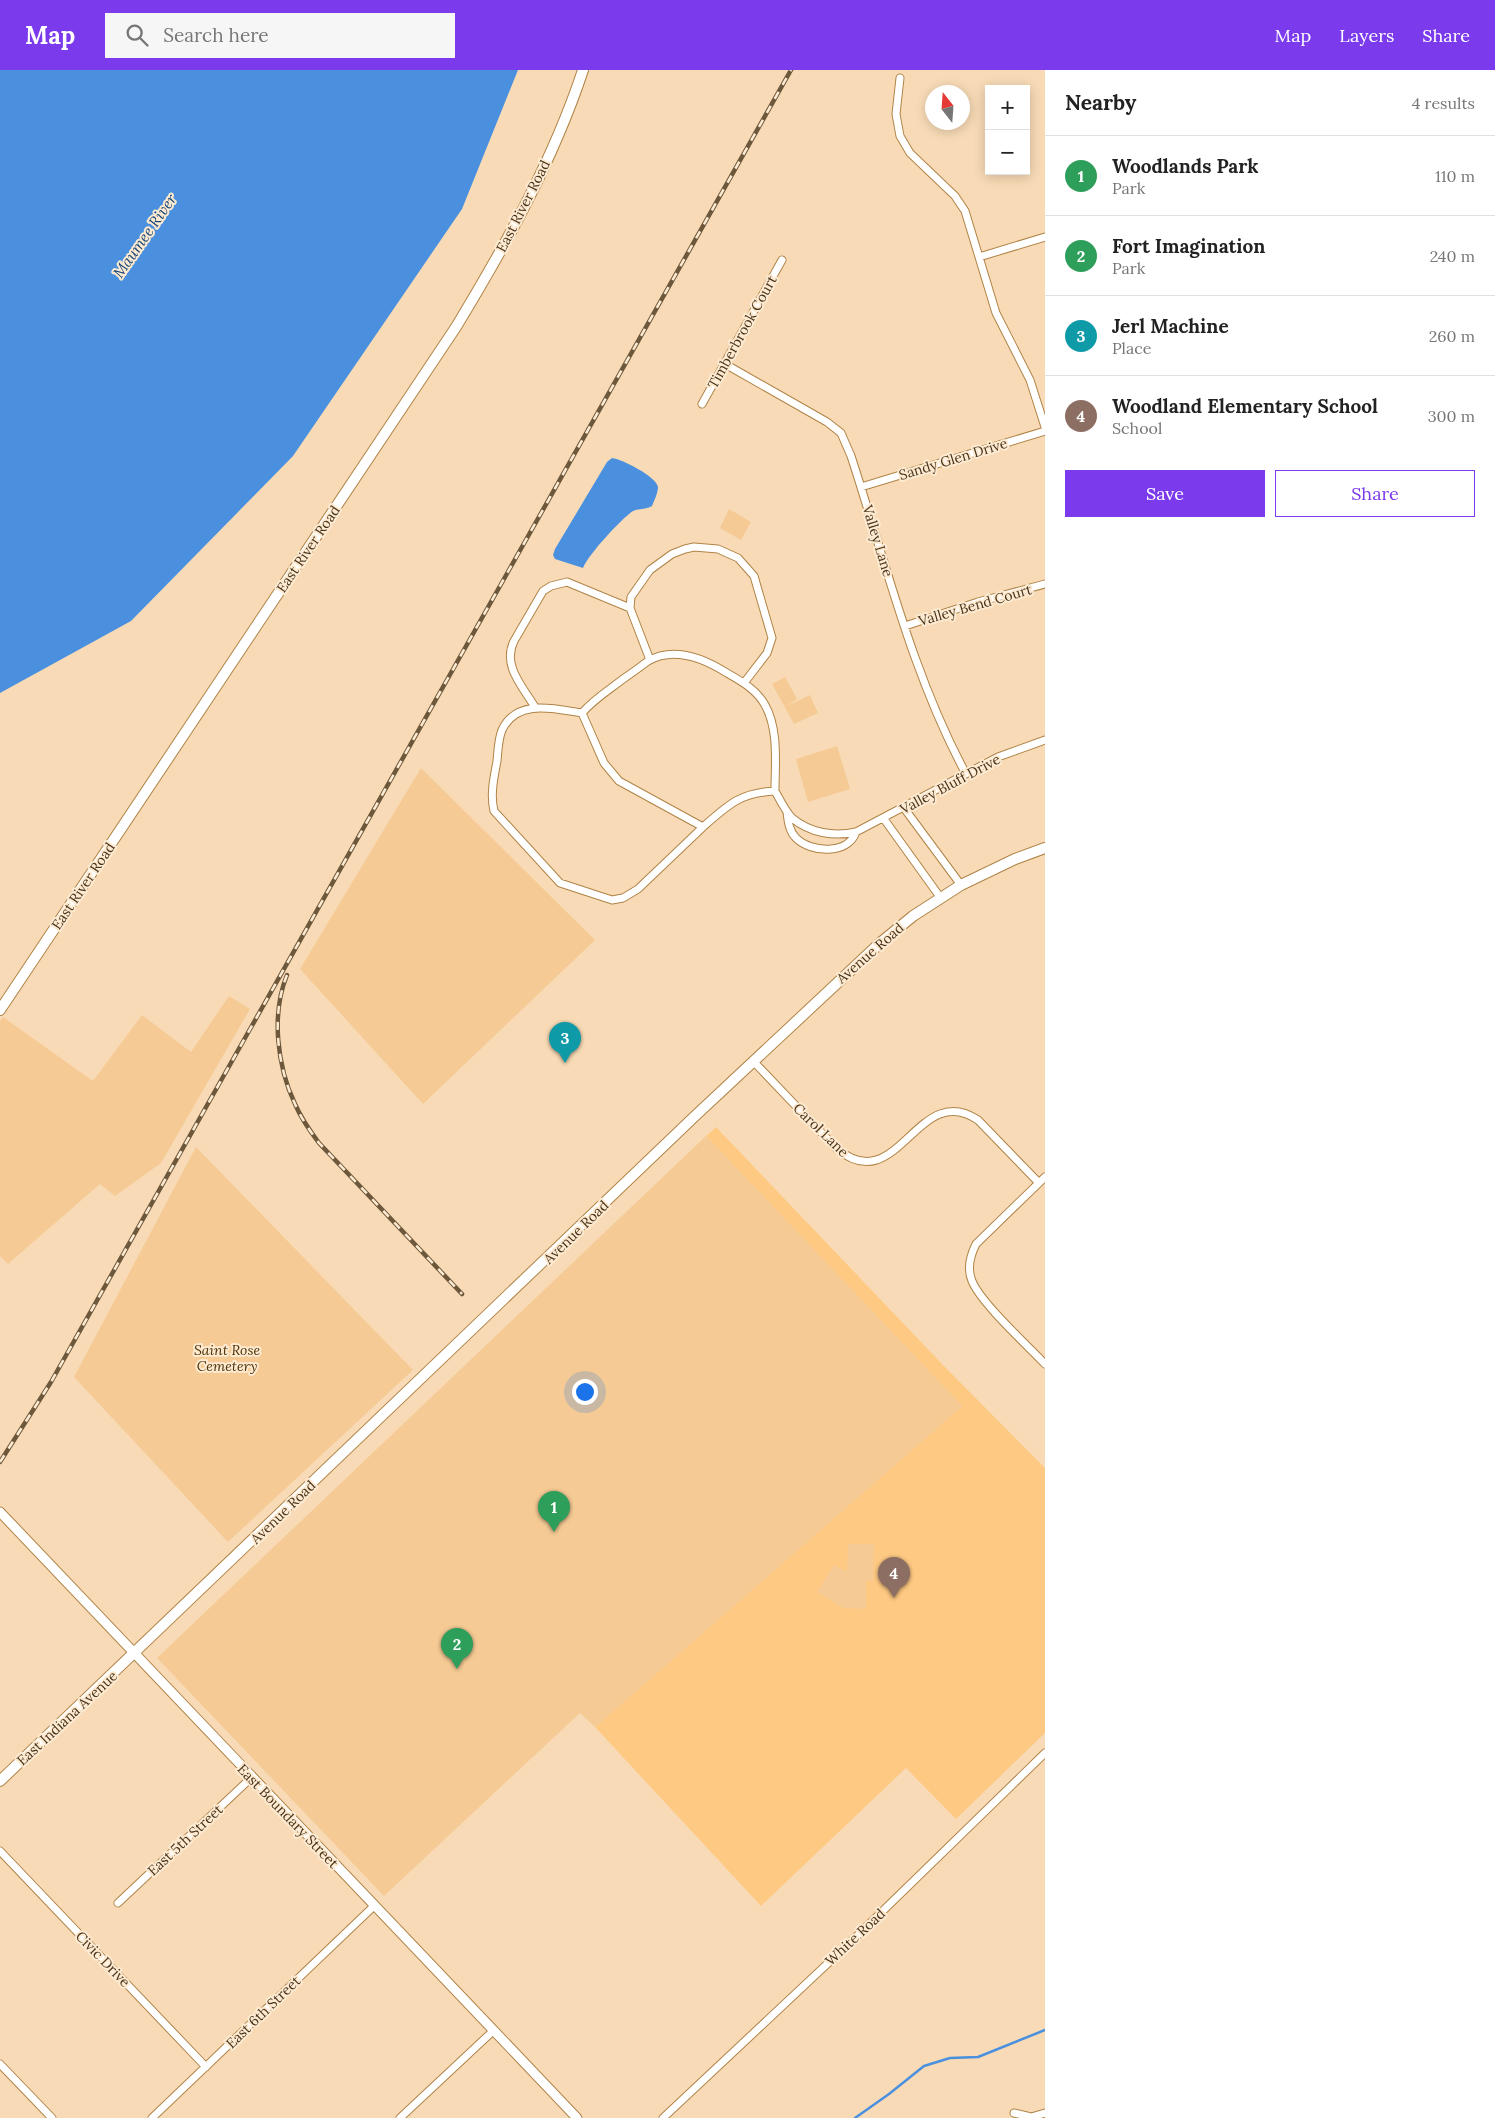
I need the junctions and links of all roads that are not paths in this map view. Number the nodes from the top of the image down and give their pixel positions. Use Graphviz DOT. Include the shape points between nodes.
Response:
graph roads {
  1 [pos="583,70"];
  2 [pos="900,78"];
  3 [pos="1045,237"];
  4 [pos="979,258"];
  5 [pos="782,260"];
  6 [pos="725,364"];
  7 [pos="702,404"];
  8 [pos="1045,427"];
  9 [pos="1045,431"];
  10 [pos="861,487"];
  11 [pos="1045,584"];
  12 [pos="630,608"];
  13 [pos="905,626"];
  14 [pos="650,660"];
  15 [pos="744,683"];
  16 [pos="535,707"];
  17 [pos="582,713"];
  18 [pos="1045,740"];
  19 [pos="966,774"];
  20 [pos="775,791"];
  21 [pos="904,808"];
  22 [pos="787,812"];
  23 [pos="884,819"];
  24 [pos="703,827"];
  25 [pos="856,832"];
  26 [pos="1044,851"];
  27 [pos="961,885"];
  28 [pos="940,897"];
  29 [pos="0,1010"];
  30 [pos="754,1062"];
  31 [pos="1045,1177"];
  32 [pos="1039,1183"];
  33 [pos="1045,1364"];
  34 [pos="0,1512"];
  35 [pos="134,1654"];
  36 [pos="1045,1753"];
  37 [pos="251,1778"];
  38 [pos="0,1781"];
  39 [pos="0,1851"];
  40 [pos="118,1903"];
  41 [pos="374,1906"];
  42 [pos="494,2031"];
  43 [pos="0,2064"];
  44 [pos="206,2067"];
  45 [pos="1045,2113"];
  46 [pos="1014,2114"];
  47 [pos="52,2118"];
  48 [pos="152,2118"];
  49 [pos="400,2118"];
  50 [pos="577,2118"];
  51 [pos="663,2118"];
  1 -- 29 [label="main road, East River Road" via="541,172 500,252 456,327"];
  2 -- 4 [label="street" via="896,114 903,142 919,163 960,202"];
  3 -- 4 [label="street"];
  4 -- 8 [label="street" via="996,313 1030,380"];
  5 -- 6 [label="street, Timberbrook Court"];
  6 -- 7 [label="street, Timberbrook Court"];
  6 -- 10 [label="street, Valley Lane" via="837,430 846,444"];
  9 -- 10 [label="street, Sandy Glen Drive"];
  10 -- 13 [label="street, Valley Lane"];
  11 -- 13 [label="street, Valley Bend Court"];
  12 -- 14 [label="street"];
  12 -- 15 [label="street" via="631,597 650,570 685,548 706,547 738,558 754,576 772,638 767,653"];
  12 -- 16 [label="street" via="567,582 543,591 510,649 511,668"];
  13 -- 19 [label="street, Valley Lane" via="933,705"];
  14 -- 15 [label="street, Valley Bluff Drive" via="674,655 695,657 712,663"];
  14 -- 17 [label="street, Valley Bluff Drive" via="592,701"];
  15 -- 20 [label="street, Valley Bluff Drive" via="759,696 771,723 775,742"];
  16 -- 17 [label="street"];
  16 -- 24 [label="street" via="517,714 503,730 492,804 494,811 560,883 612,900 623,898 638,889"];
  17 -- 24 [label="street" via="604,763 618,781"];
  18 -- 19 [label="street, Valley Bluff Drive" via="1016,749"];
  19 -- 21 [label="street, Valley Bluff Drive"];
  20 -- 22 [label="street, Valley Bluff Drive"];
  20 -- 24 [label="street" via="754,792 730,804"];
  21 -- 23 [label="street, Valley Bluff Drive"];
  21 -- 27 [label="street"];
  22 -- 25 [label="street, Valley Bluff Drive" via="812,830 837,834"];
  22 -- 25 [label="street, Valley Bluff Drive" via="792,833 813,846 840,848 852,841"];
  23 -- 25 [label="street, Valley Bluff Drive"];
  23 -- 28 [label="street"];
  26 -- 27 [label="main road, Avenue Road" via="1007,863"];
  27 -- 28 [label="main road, Avenue Road"];
  28 -- 30 [label="main road, Avenue Road" via="879,944"];
  30 -- 32 [label="street, Carol Lane" via="836,1148 852,1159 866,1162 881,1159 891,1154 931,1117 955,1111 978,1120"];
  30 -- 35 [label="main road, Avenue Road"];
  31 -- 32 [label="street"];
  32 -- 33 [label="street" via="976,1244 970,1269 972,1282 981,1296"];
  34 -- 35 [label="street, East Boundary Street"];
  35 -- 37 [label="street, East Boundary Street"];
  35 -- 38 [label="main road, East Indiana Avenue"];
  36 -- 51 [label="street, White Road"];
  37 -- 40 [label="street, East 5th Street"];
  37 -- 41 [label="street, East Boundary Street"];
  39 -- 44 [label="street, Civic Drive"];
  41 -- 42 [label="street, East Boundary Street"];
  41 -- 44 [label="street, East 6th Street"];
  42 -- 49 [label="street"];
  42 -- 50 [label="street, East Boundary Street"];
  43 -- 47 [label="street"];
  44 -- 48 [label="street, East 6th Street"];
  45 -- 46 [label="street" via="1031,2116"];
}
